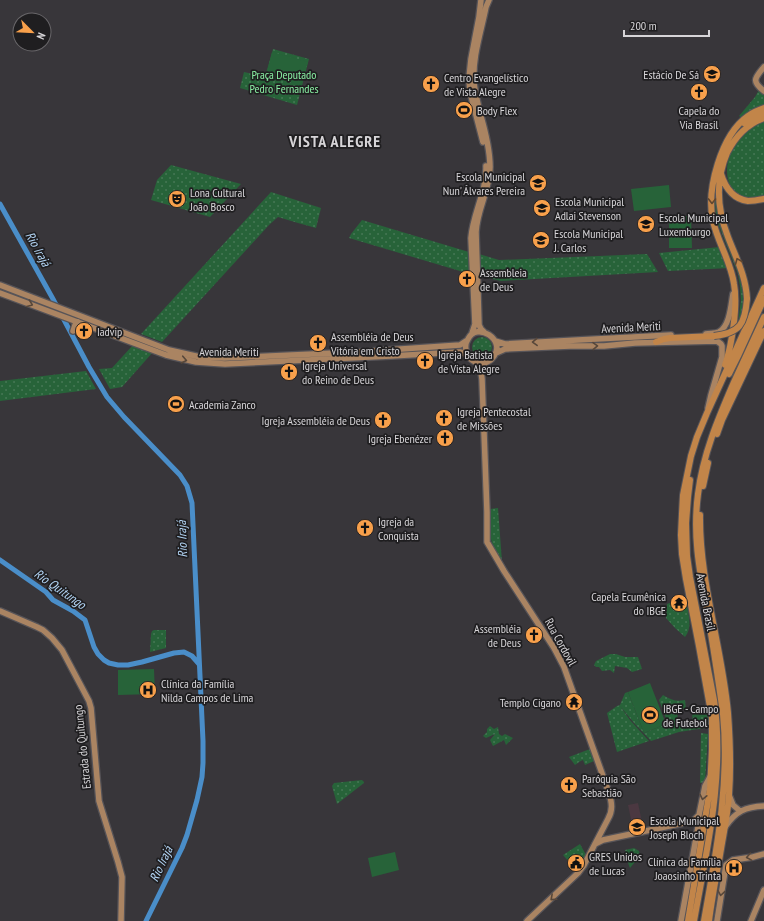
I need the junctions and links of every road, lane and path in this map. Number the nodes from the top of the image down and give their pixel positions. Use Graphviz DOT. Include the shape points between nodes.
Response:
graph roads {
  1 [pos="481,0"];
  2 [pos="488,0"];
  3 [pos="764,67"];
  4 [pos="764,91"];
  5 [pos="764,108"];
  6 [pos="764,113"];
  7 [pos="764,118"];
  8 [pos="730,137"];
  9 [pos="721,174"];
  10 [pos="764,199"];
  11 [pos="0,285"];
  12 [pos="735,287"];
  13 [pos="764,288"];
  14 [pos="0,293"];
  15 [pos="764,299"];
  16 [pos="764,317"];
  17 [pos="78,322"];
  18 [pos="73,331"];
  19 [pos="764,331"];
  20 [pos="484,332"];
  21 [pos="472,333"];
  22 [pos="715,339"];
  23 [pos="466,341"];
  24 [pos="495,341"];
  25 [pos="759,341"];
  26 [pos="656,342"];
  27 [pos="496,353"];
  28 [pos="468,356"];
  29 [pos="488,362"];
  30 [pos="478,363"];
  31 [pos="481,372"];
  32 [pos="731,390"];
  33 [pos="712,401"];
  34 [pos="707,413"];
  35 [pos="683,495"];
  36 [pos="686,523"];
  37 [pos="700,524"];
  38 [pos="698,563"];
  39 [pos="0,611"];
  40 [pos="725,762"];
  41 [pos="712,772"];
  42 [pos="710,789"];
  43 [pos="730,795"];
  44 [pos="764,806"];
  45 [pos="740,811"];
  46 [pos="727,817"];
  47 [pos="693,820"];
  48 [pos="725,827"];
  49 [pos="603,829"];
  50 [pos="610,839"];
  51 [pos="595,844"];
  52 [pos="708,845"];
  53 [pos="764,854"];
  54 [pos="764,890"];
  55 [pos="121,920"];
  56 [pos="527,921"];
  57 [pos="681,921"];
  58 [pos="688,921"];
  59 [pos="694,921"];
  60 [pos="704,921"];
  61 [pos="709,921"];
  62 [pos="717,921"];
  63 [pos="751,921"];
  1 -- 21 [label="main road" via="469,78 486,156 484,189 471,238 475,324"];
  2 -- 20 [label="main road" via="474,75 490,168 488,188 476,232 479,325"];
  3 -- 4 [label="main road" via="757,76 756,85"];
  5 -- 8 [label="highway" via="747,116"];
  6 -- 8 [label="highway" via="748,120"];
  7 -- 9 [label="highway" via="737,136 726,156"];
  8 -- 12 [label="highway, one-way" via="714,177 711,211"];
  9 -- 10 [label="highway" via="727,188 735,196 746,201"];
  22 -- 9 [label="highway, one-way, bridge" via="730,333 741,324 747,299 743,273 720,210 718,189"];
  11 -- 23 [label="main road, Avenida Meriti" via="166,349 200,357 394,350 460,345"];
  12 -- 24 [label="main road, Avenida Meriti, one-way" via="727,322 724,328 716,333 505,344"];
  12 -- 33 [label="highway" via="729,353"];
  13 -- 33 [label="highway, Avenida Brasil"];
  14 -- 17 [label="main road, Avenida Meriti, one-way"];
  15 -- 36 [label="highway, Avenida Brasil" via="701,436 690,481"];
  16 -- 32 [label="highway, Avenida Brasil"];
  17 -- 18 [label="main road" via="74,325"];
  17 -- 28 [label="main road, Avenida Meriti, one-way" via="166,356 203,363 460,352"];
  19 -- 25 [label="highway, Avenida Brasil"];
  20 -- 21 [label="main road"];
  20 -- 24 [label="main road"];
  21 -- 23 [label="main road"];
  22 -- 26 [label="highway" via="670,338"];
  22 -- 34 [label="main road, Avenida Brasil" via="722,346 722,357"];
  23 -- 28 [label="main road" via="465,350"];
  24 -- 27 [label="main road"];
  25 -- 32 [label="highway"];
  25 -- 37 [label="highway, Avenida Brasil" via="722,420 711,451 700,506"];
  27 -- 26 [label="main road, Avenida Meriti, one-way" via="505,349"];
  27 -- 29 [label="main road"];
  28 -- 30 [label="main road"];
  29 -- 30 [label="main road"];
  29 -- 31 [label="main road"];
  30 -- 31 [label="main road, Rua Cordovil"];
  31 -- 49 [label="main road, Rua Cordovil" via="487,542 564,667 611,798 612,811"];
  32 -- 38 [label="highway, Avenida Brasil" via="721,411 700,476 696,523"];
  33 -- 34 [label="highway, Avenida Brasil"];
  34 -- 35 [label="highway, Avenida Brasil" via="693,449"];
  35 -- 36 [label="highway"];
  35 -- 41 [label="highway, Avenida Brasil" via="682,554 712,718"];
  36 -- 52 [label="highway, Avenida Brasil" via="690,577 717,716 717,777"];
  37 -- 38 [label="highway"];
  37 -- 43 [label="highway, Avenida Brasil" via="702,554 728,714"];
  38 -- 40 [label="highway, Avenida Brasil" via="719,682"];
  39 -- 55 [label="main road, Estrada do Quitungo" via="28,622 52,638 65,656 89,701 99,802 122,877"];
  40 -- 46 [label="highway"];
  40 -- 60 [label="highway, Avenida Brasil" via="718,838"];
  41 -- 42 [label="highway, Avenida Brasil"];
  41 -- 47 [label="main road, one-way" via="705,786 698,815"];
  42 -- 52 [label="highway" via="706,841"];
  42 -- 58 [label="highway, Avenida Brasil"];
  43 -- 45 [label="main road" via="733,805"];
  43 -- 46 [label="highway, Avenida Brasil"];
  44 -- 45 [label="main road"];
  45 -- 48 [label="main road"];
  46 -- 48 [label="highway, Avenida Brasil"];
  47 -- 50 [label="main road"];
  47 -- 57 [label="main road" via="698,826"];
  48 -- 61 [label="highway, Avenida Brasil"];
  49 -- 50 [label="main road" via="604,837"];
  49 -- 51 [label="main road, Rua Cordovil"];
  50 -- 51 [label="main road"];
  51 -- 56 [label="main road, Rua Cordovil, one-way" via="578,873"];
  52 -- 59 [label="highway, Avenida Brasil"];
  53 -- 62 [label="main road, one-way" via="733,860 726,865"];
  54 -- 63 [label="main road"];
}
